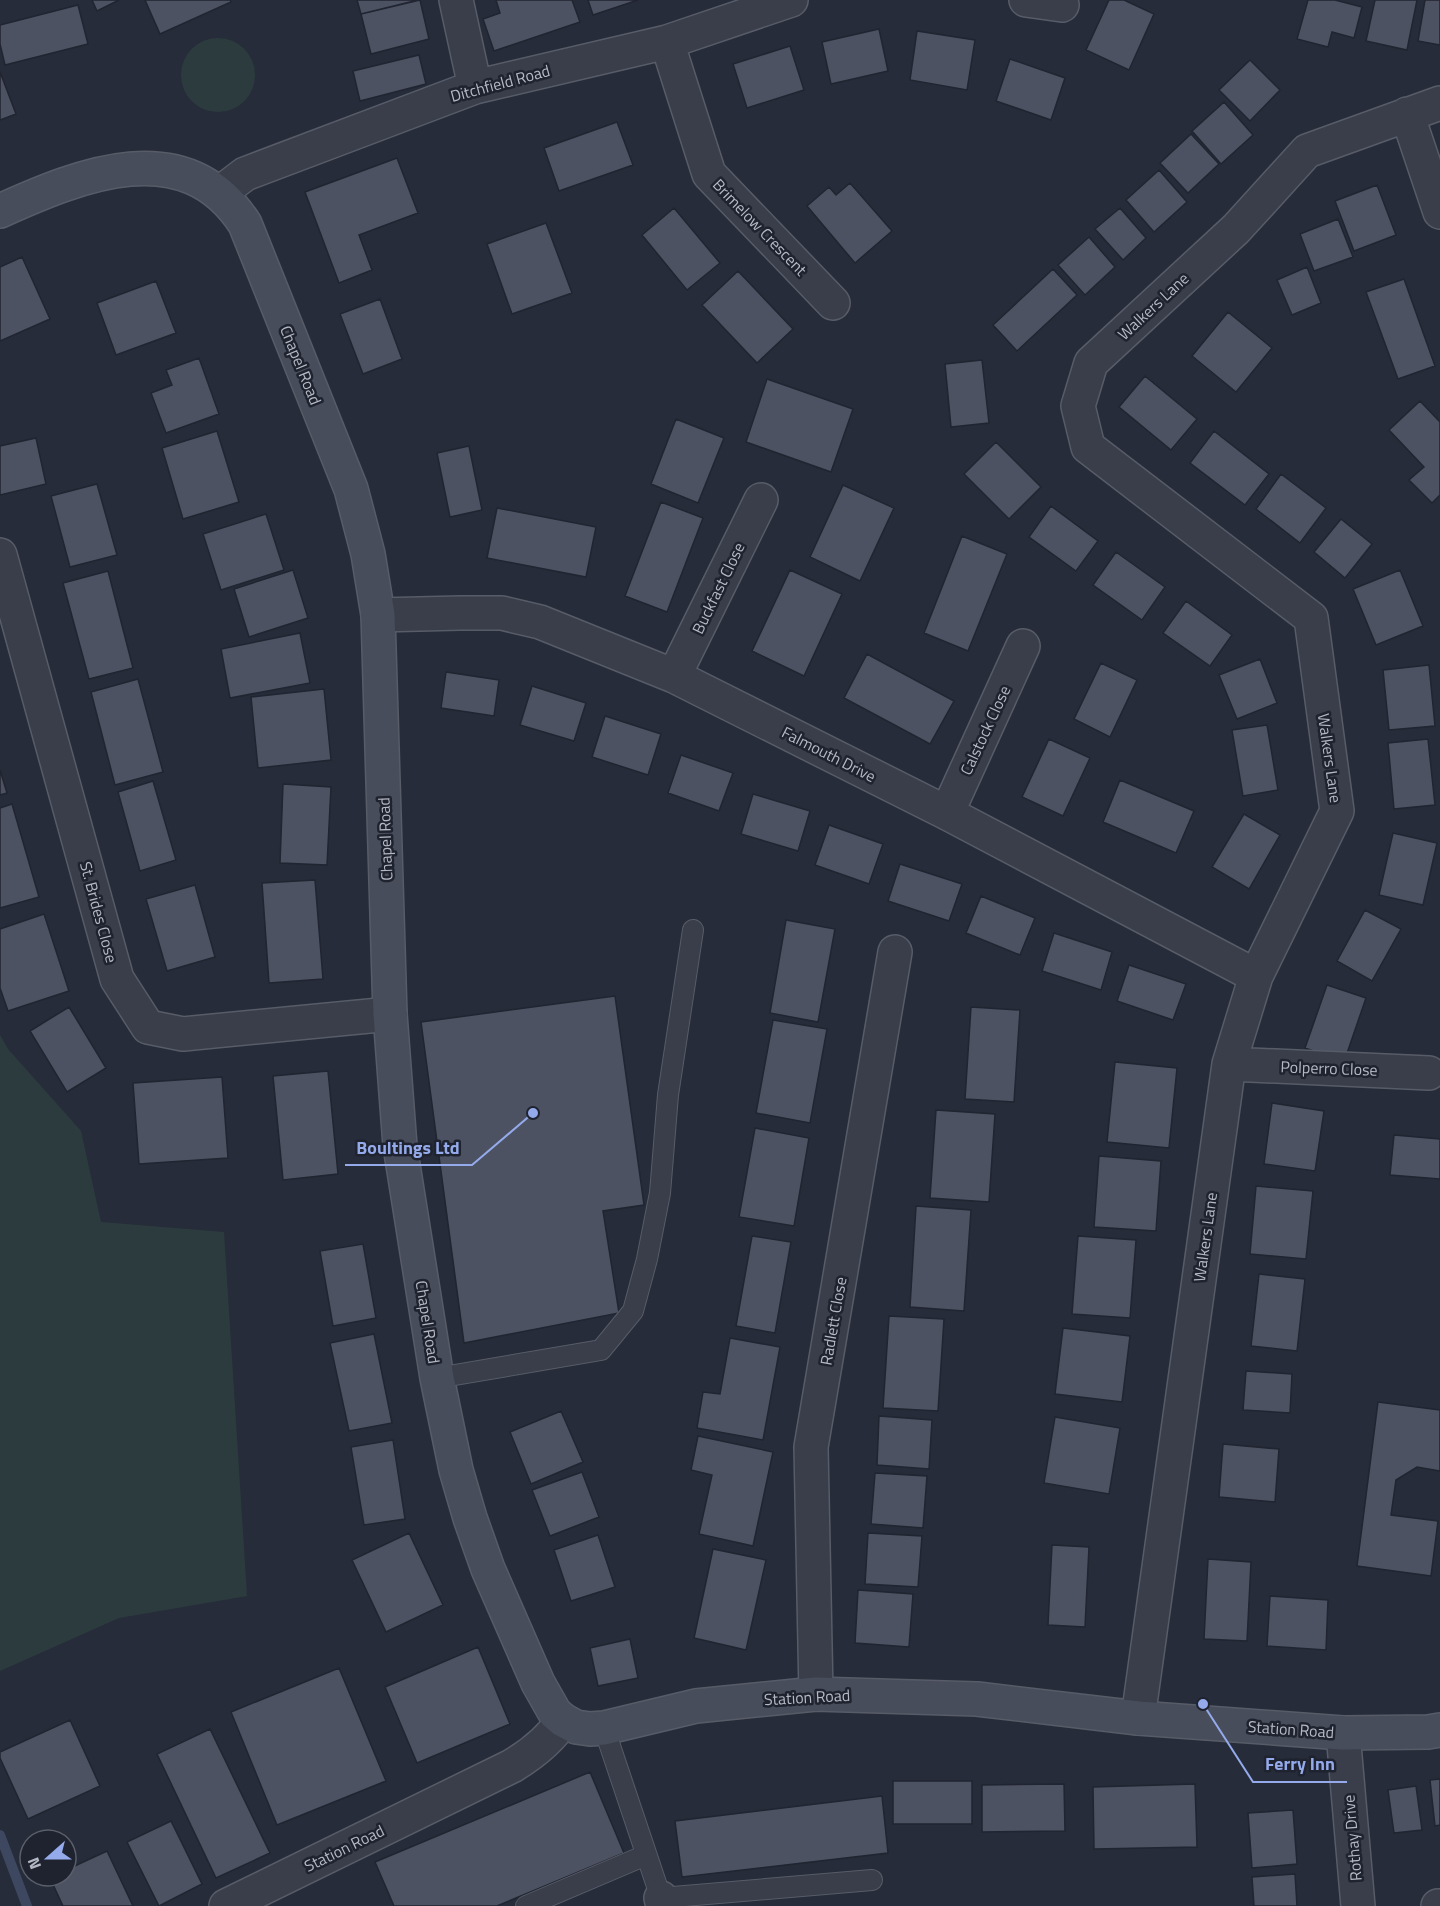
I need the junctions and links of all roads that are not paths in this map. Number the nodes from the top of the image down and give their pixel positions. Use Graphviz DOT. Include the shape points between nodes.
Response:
graph roads {
  1 [pos="456,0"];
  2 [pos="791,0"];
  3 [pos="1026,0"];
  4 [pos="1062,5"];
  5 [pos="667,42"];
  6 [pos="475,87"];
  7 [pos="1440,104"];
  8 [pos="1407,114"];
  9 [pos="220,193"];
  10 [pos="0,211"];
  11 [pos="1440,212"];
  12 [pos="833,303"];
  13 [pos="761,500"];
  14 [pos="0,555"];
  15 [pos="378,615"];
  16 [pos="1023,646"];
  17 [pos="674,676"];
  18 [pos="947,813"];
  19 [pos="693,930"];
  20 [pos="895,952"];
  21 [pos="1256,976"];
  22 [pos="390,1014"];
  23 [pos="1229,1064"];
  24 [pos="1430,1072"];
  25 [pos="437,1378"];
  26 [pos="816,1694"];
  27 [pos="1138,1718"];
  28 [pos="564,1720"];
  29 [pos="604,1728"];
  30 [pos="1440,1730"];
  31 [pos="1343,1733"];
  32 [pos="646,1855"];
  33 [pos="872,1880"];
  34 [pos="662,1902"];
  35 [pos="226,1906"];
  36 [pos="526,1906"];
  37 [pos="1358,1906"];
  1 -- 6 [label="street"];
  2 -- 5 [label="street, Ditchfield Road"];
  3 -- 4 [label="street"];
  5 -- 6 [label="street, Ditchfield Road"];
  5 -- 12 [label="street, Brimelow Crescent" via="709,174"];
  6 -- 9 [label="street, Ditchfield Road" via="245,174"];
  7 -- 8 [label="street, Walkers Lane"];
  8 -- 11 [label="street"];
  8 -- 21 [label="street, Walkers Lane" via="1307,151 1236,229 1091,363 1078,406 1088,447 1311,618 1337,811"];
  9 -- 10 [label="street, Chapel Road" via="175,173 131,168 91,175"];
  9 -- 15 [label="street, Chapel Road" via="245,224 351,489 368,554"];
  13 -- 17 [label="street, Buckfast Close"];
  14 -- 22 [label="street, St. Brides Close" via="117,979 148,1027 183,1034"];
  15 -- 17 [label="street, Falmouth Drive" via="502,614 540,622"];
  15 -- 22 [label="street, Chapel Road"];
  16 -- 18 [label="street, Calstock Close"];
  17 -- 18 [label="street, Falmouth Drive"];
  18 -- 21 [label="street, Falmouth Drive"];
  19 -- 25 [label="lane" via="668,1095 660,1192 633,1311 602,1350"];
  20 -- 26 [label="street, Radlett Close" via="811,1447"];
  21 -- 23 [label="street, Walkers Lane"];
  22 -- 25 [label="street, Chapel Road" via="399,1146"];
  23 -- 24 [label="street, Polperro Close"];
  23 -- 27 [label="street, Walkers Lane"];
  25 -- 28 [label="street, Chapel Road" via="470,1518 538,1683 555,1713"];
  26 -- 27 [label="street, Station Road" via="977,1699"];
  26 -- 29 [label="street, Station Road" via="696,1706"];
  27 -- 31 [label="street, Station Road"];
  28 -- 29 [label="street, Station Road" via="576,1727"];
  28 -- 35 [label="street, Station Road" via="550,1738 520,1761"];
  29 -- 32 [label="lane"];
  30 -- 31 [label="street, Station Road"];
  31 -- 37 [label="street, Rothay Drive"];
  32 -- 34 [label="lane"];
  32 -- 36 [label="lane"];
  33 -- 34 [label="lane"];
}
